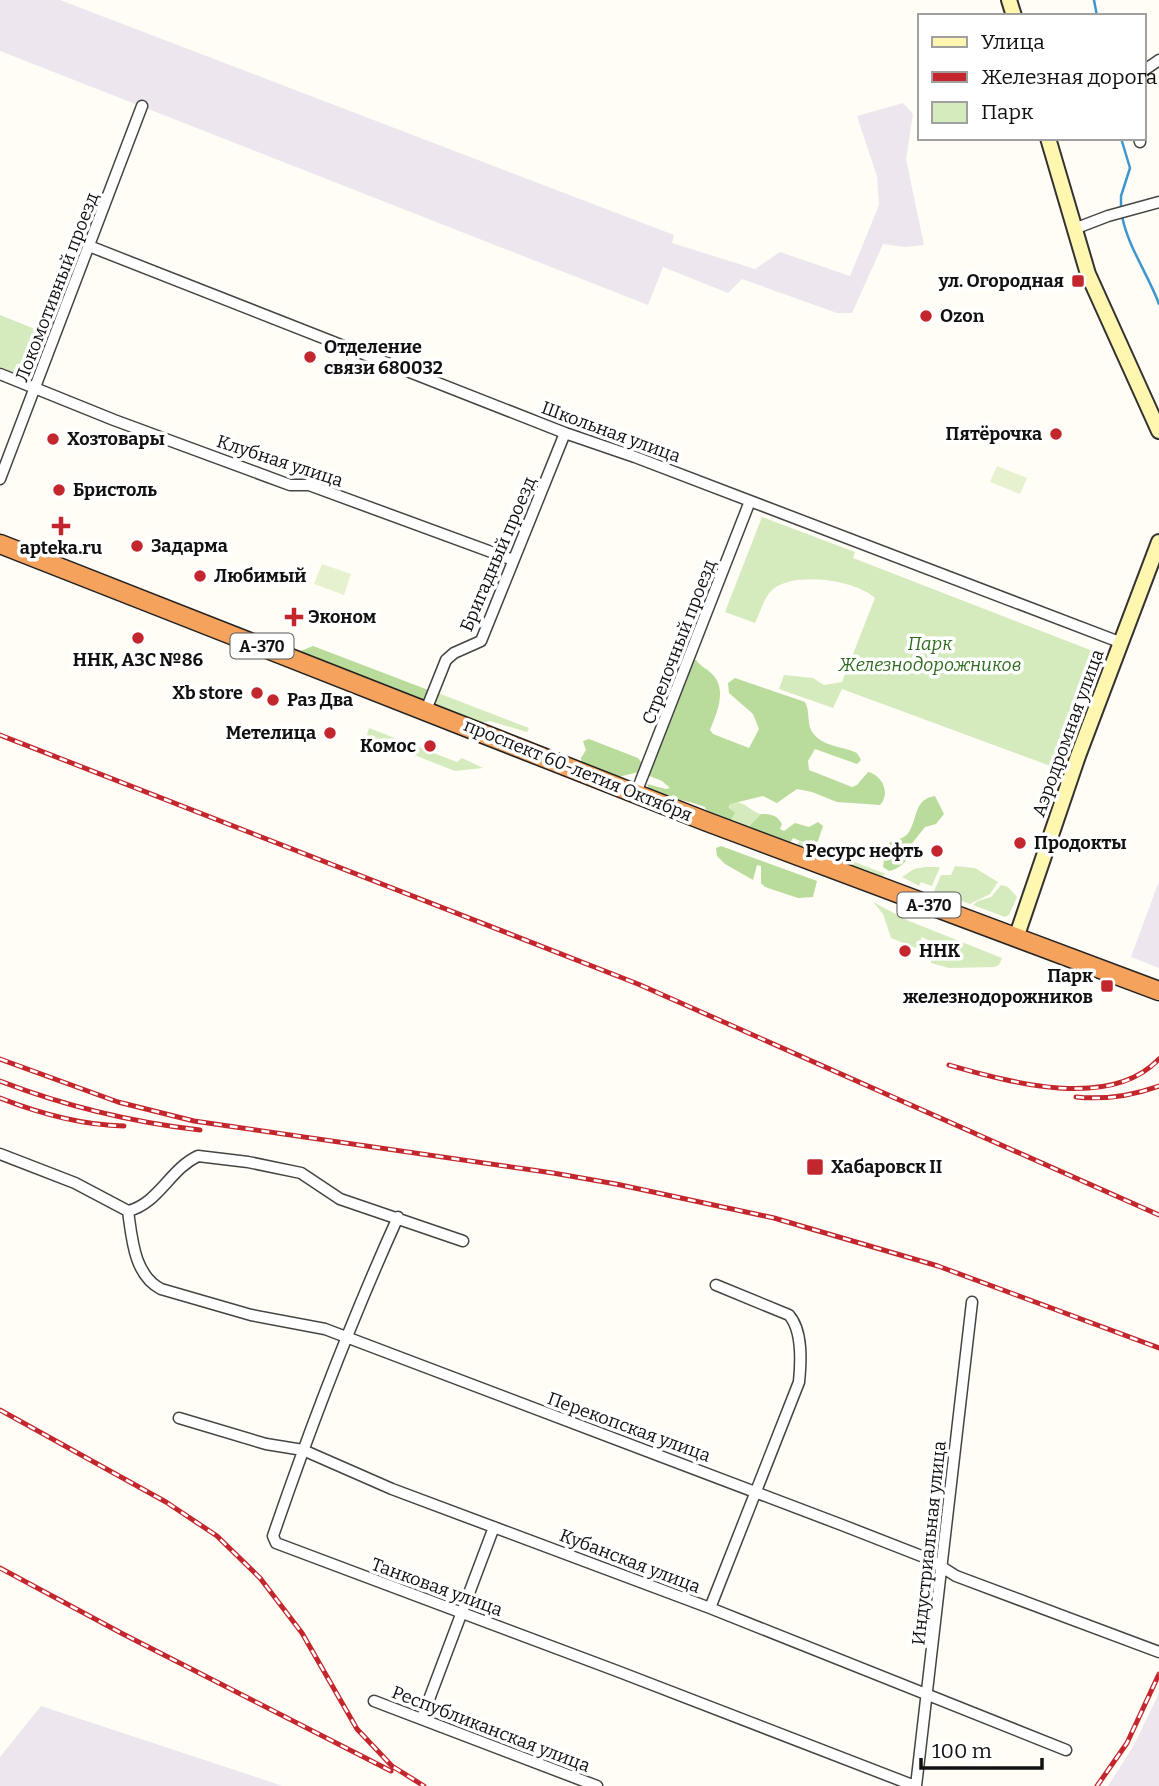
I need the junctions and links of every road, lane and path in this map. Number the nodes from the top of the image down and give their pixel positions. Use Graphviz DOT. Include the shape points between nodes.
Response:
graph roads {
  1 [pos="142,106"];
  2 [pos="1049,140"];
  3 [pos="1159,202"];
  4 [pos="1074,229"];
  5 [pos="89,246"];
  6 [pos="0,374"];
  7 [pos="36,387"];
  8 [pos="1159,431"];
  9 [pos="565,433"];
  10 [pos="0,479"];
  11 [pos="750,501"];
  12 [pos="1159,542"];
  13 [pos="0,544"];
  14 [pos="513,560"];
  15 [pos="1122,643"];
  16 [pos="426,710"];
  17 [pos="636,793"];
  18 [pos="1016,938"];
  19 [pos="1159,991"];
  20 [pos="0,1154"];
  21 [pos="128,1211"];
  22 [pos="398,1217"];
  23 [pos="463,1241"];
  24 [pos="716,1285"];
  25 [pos="972,1302"];
  26 [pos="346,1337"];
  27 [pos="179,1418"];
  28 [pos="303,1450"];
  29 [pos="757,1491"];
  30 [pos="494,1527"];
  31 [pos="943,1569"];
  32 [pos="710,1608"];
  33 [pos="462,1614"];
  34 [pos="1159,1652"];
  35 [pos="928,1695"];
  36 [pos="374,1701"];
  37 [pos="422,1718"];
  38 [pos="1066,1750"];
  39 [pos="597,1786"];
  40 [pos="916,1786"];
  1 -- 5 [label="street, Локомотивный проезд"];
  2 -- 4 [label="street"];
  3 -- 4 [label="street"];
  4 -- 8 [label="street" via="1088,274"];
  5 -- 7 [label="street, Локомотивный проезд"];
  5 -- 9 [label="street, Школьная улица"];
  6 -- 7 [label="street, Клубная улица"];
  7 -- 10 [label="street, Локомотивный проезд"];
  7 -- 14 [label="street, Клубная улица" via="290,485 309,485"];
  9 -- 11 [label="street, Школьная улица"];
  9 -- 14 [label="street, Бригадный проезд"];
  11 -- 15 [label="street, Школьная улица"];
  11 -- 17 [label="street, Стрелочный проезд"];
  12 -- 15 [label="street, Аэродромная улица"];
  13 -- 16 [label="highway, проспект 60-летия Октября / А-370"];
  14 -- 16 [label="street, Бригадный проезд" via="481,641 446,660"];
  15 -- 18 [label="street, Аэродромная улица"];
  16 -- 17 [label="highway, проспект 60-летия Октября / А-370"];
  17 -- 18 [label="highway, проспект 60-летия Октября / А-370"];
  18 -- 19 [label="highway, проспект 60-летия Октября / А-370"];
  20 -- 21 [label="street" via="75,1182"];
  21 -- 22 [label="street" via="148,1202 174,1173 204,1155 291,1170 340,1199"];
  21 -- 26 [label="street, Перекопская улица" via="139,1266 153,1285"];
  22 -- 23 [label="street"];
  22 -- 26 [label="street, Танковая улица"];
  24 -- 29 [label="street" via="783,1311 793,1320 798,1339 799,1382"];
  25 -- 31 [label="street, Индустриальная улица"];
  26 -- 28 [label="street, Танковая улица"];
  26 -- 29 [label="street, Перекопская улица"];
  27 -- 28 [label="street, Кубанская улица"];
  28 -- 30 [label="street, Кубанская улица"];
  28 -- 33 [label="street, Танковая улица" via="273,1536 276,1543"];
  29 -- 31 [label="street, Перекопская улица" via="929,1559"];
  29 -- 32 [label="street"];
  30 -- 32 [label="street, Кубанская улица"];
  30 -- 33 [label="street"];
  31 -- 34 [label="street, Перекопская улица"];
  31 -- 35 [label="street, Индустриальная улица"];
  32 -- 35 [label="street, Кубанская улица"];
  33 -- 37 [label="street"];
  33 -- 40 [label="street, Танковая улица"];
  35 -- 38 [label="street, Кубанская улица"];
  35 -- 40 [label="street, Индустриальная улица"];
  36 -- 37 [label="street, Республиканская улица"];
  37 -- 39 [label="street, Республиканская улица"];
}
